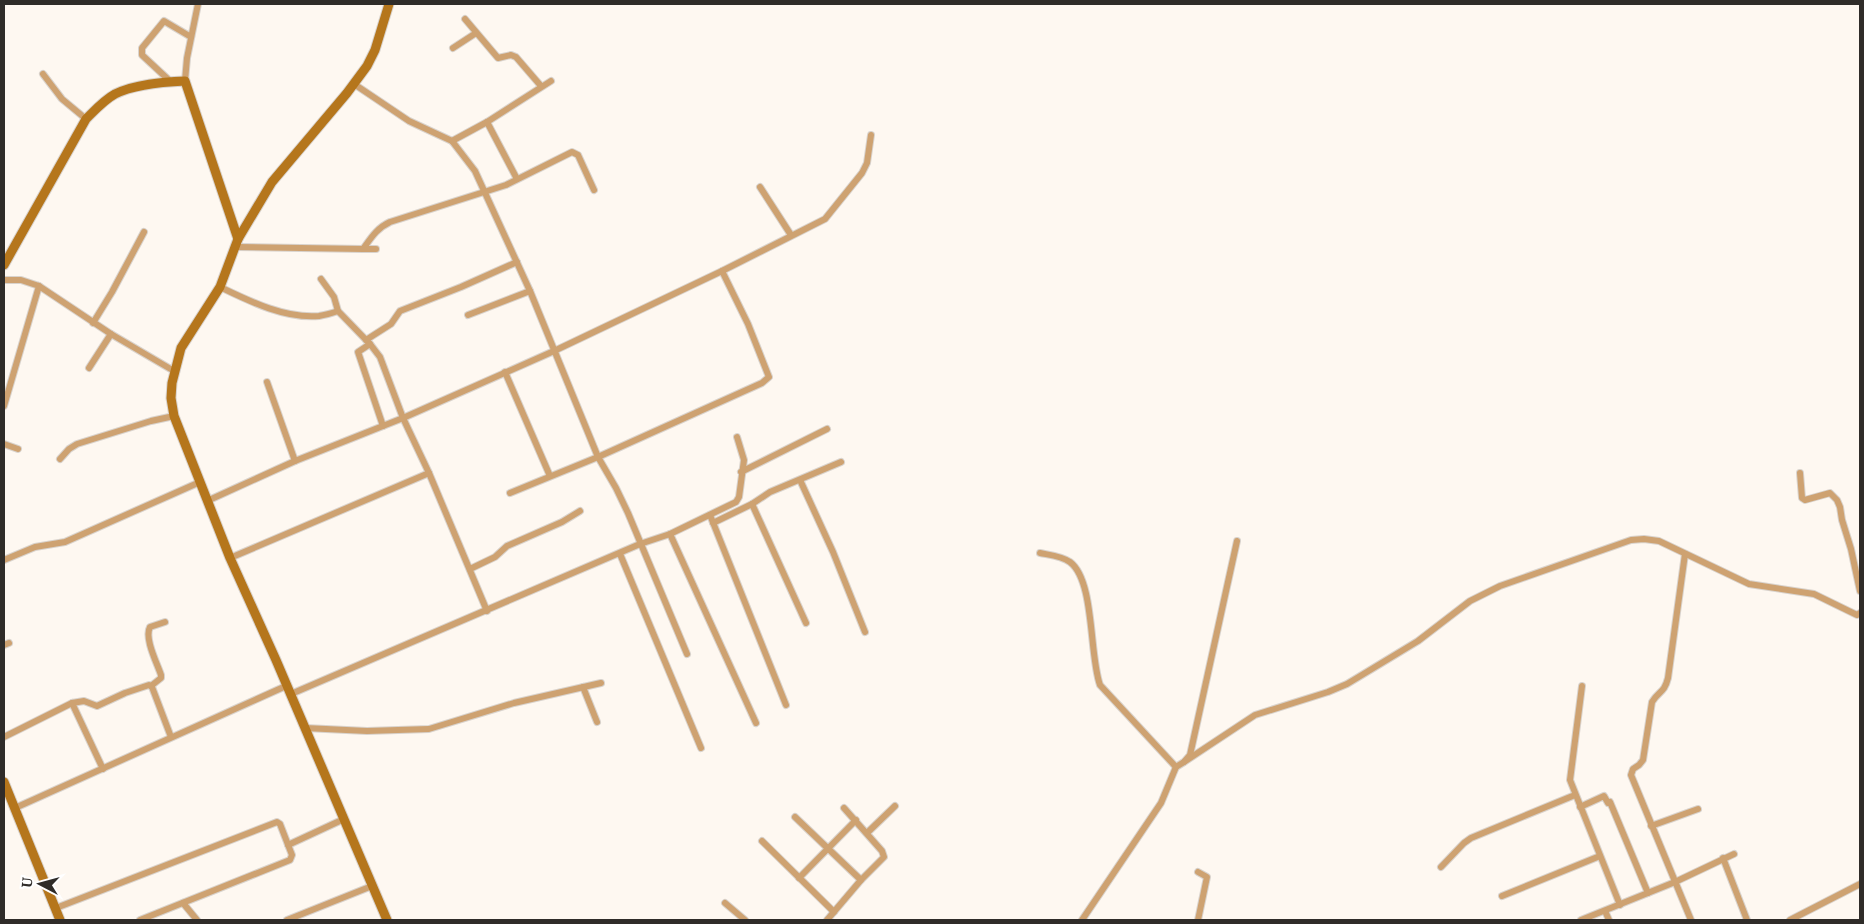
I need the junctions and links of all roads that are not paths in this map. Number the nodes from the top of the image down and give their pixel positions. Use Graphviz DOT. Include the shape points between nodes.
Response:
graph roads {
  1 [pos="198,4"];
  2 [pos="389,4"];
  3 [pos="465,20"];
  4 [pos="476,33"];
  5 [pos="191,37"];
  6 [pos="453,48"];
  7 [pos="43,74"];
  8 [pos="184,81"];
  9 [pos="551,81"];
  10 [pos="171,82"];
  11 [pos="354,84"];
  12 [pos="541,86"];
  13 [pos="86,119"];
  14 [pos="487,122"];
  15 [pos="871,135"];
  16 [pos="452,141"];
  17 [pos="517,179"];
  18 [pos="760,187"];
  19 [pos="594,190"];
  20 [pos="486,193"];
  21 [pos="144,232"];
  22 [pos="791,235"];
  23 [pos="237,243"];
  24 [pos="362,249"];
  25 [pos="376,250"];
  26 [pos="517,262"];
  27 [pos="4,264"];
  28 [pos="722,272"];
  29 [pos="321,279"];
  30 [pos="4,280"];
  31 [pos="39,286"];
  32 [pos="220,287"];
  33 [pos="530,291"];
  34 [pos="338,312"];
  35 [pos="468,316"];
  36 [pos="93,323"];
  37 [pos="111,334"];
  38 [pos="368,342"];
  39 [pos="554,351"];
  40 [pos="90,368"];
  41 [pos="174,371"];
  42 [pos="505,373"];
  43 [pos="267,382"];
  44 [pos="4,406"];
  45 [pos="174,416"];
  46 [pos="403,418"];
  47 [pos="383,426"];
  48 [pos="826,429"];
  49 [pos="736,438"];
  50 [pos="4,444"];
  51 [pos="18,449"];
  52 [pos="598,457"];
  53 [pos="60,459"];
  54 [pos="295,461"];
  55 [pos="841,462"];
  56 [pos="741,472"];
  57 [pos="429,473"];
  58 [pos="1800,473"];
  59 [pos="550,476"];
  60 [pos="800,480"];
  61 [pos="200,482"];
  62 [pos="510,493"];
  63 [pos="207,501"];
  64 [pos="752,504"];
  65 [pos="580,511"];
  66 [pos="710,515"];
  67 [pos="713,523"];
  68 [pos="670,534"];
  69 [pos="1236,541"];
  70 [pos="640,544"];
  71 [pos="1040,553"];
  72 [pos="620,554"];
  73 [pos="1685,554"];
  74 [pos="230,558"];
  75 [pos="4,560"];
  76 [pos="470,569"];
  77 [pos="1860,591"];
  78 [pos="488,611"];
  79 [pos="1860,614"];
  80 [pos="165,622"];
  81 [pos="806,623"];
  82 [pos="864,632"];
  83 [pos="687,654"];
  84 [pos="601,683"];
  85 [pos="151,686"];
  86 [pos="1582,686"];
  87 [pos="583,687"];
  88 [pos="288,690"];
  89 [pos="72,703"];
  90 [pos="786,705"];
  91 [pos="597,722"];
  92 [pos="756,723"];
  93 [pos="305,728"];
  94 [pos="4,737"];
  95 [pos="171,737"];
  96 [pos="700,748"];
  97 [pos="1184,762"];
  98 [pos="103,768"];
  99 [pos="1176,768"];
  100 [pos="4,782"];
  101 [pos="1575,795"];
  102 [pos="895,806"];
  103 [pos="1580,807"];
  104 [pos="15,808"];
  105 [pos="844,808"];
  106 [pos="1698,809"];
  107 [pos="795,817"];
  108 [pos="344,819"];
  109 [pos="856,820"];
  110 [pos="1651,826"];
  111 [pos="867,833"];
  112 [pos="762,841"];
  113 [pos="288,845"];
  114 [pos="829,849"];
  115 [pos="1734,854"];
  116 [pos="1600,856"];
  117 [pos="1723,858"];
  118 [pos="1441,867"];
  119 [pos="1198,872"];
  120 [pos="799,878"];
  121 [pos="861,880"];
  122 [pos="1676,882"];
  123 [pos="1860,884"];
  124 [pos="372,886"];
  125 [pos="1648,893"];
  126 [pos="1502,896"];
  127 [pos="183,903"];
  128 [pos="725,903"];
  129 [pos="1620,905"];
  130 [pos="56,908"];
  131 [pos="1605,911"];
  132 [pos="834,912"];
  133 [pos="1084,919"];
  134 [pos="60,920"];
  135 [pos="140,920"];
  136 [pos="197,920"];
  137 [pos="287,920"];
  138 [pos="387,920"];
  139 [pos="745,920"];
  140 [pos="827,920"];
  141 [pos="1198,920"];
  142 [pos="1581,920"];
  143 [pos="1609,920"];
  144 [pos="1689,920"];
  145 [pos="1747,920"];
  146 [pos="1790,920"];
  1 -- 5 [label="street"];
  2 -- 11 [label="main road" via="375,50"];
  3 -- 4 [label="street"];
  4 -- 6 [label="street"];
  4 -- 12 [label="street" via="498,58 516,57"];
  5 -- 8 [label="street"];
  5 -- 10 [label="street" via="163,21 140,51"];
  7 -- 13 [label="street" via="62,99"];
  8 -- 10 [label="main road"];
  8 -- 23 [label="main road"];
  9 -- 12 [label="street"];
  10 -- 13 [label="main road" via="116,93"];
  11 -- 16 [label="street" via="409,121"];
  11 -- 23 [label="main road" via="272,182"];
  12 -- 14 [label="street"];
  13 -- 27 [label="main road"];
  14 -- 16 [label="street"];
  14 -- 17 [label="street"];
  15 -- 22 [label="street" via="867,163 862,173 825,219"];
  16 -- 20 [label="street" via="475,171"];
  17 -- 19 [label="street" via="574,152"];
  17 -- 20 [label="street"];
  18 -- 22 [label="street"];
  20 -- 24 [label="street" via="390,222 374,233"];
  20 -- 26 [label="street"];
  21 -- 36 [label="street"];
  22 -- 28 [label="street"];
  23 -- 24 [label="street"];
  23 -- 32 [label="main road"];
  24 -- 25 [label="street"];
  26 -- 33 [label="street"];
  26 -- 38 [label="street" via="400,311 391,324"];
  28 -- 39 [label="street"];
  28 -- 52 [label="street" via="748,324 768,379"];
  29 -- 34 [label="street" via="334,296"];
  30 -- 31 [label="street" via="21,280"];
  31 -- 36 [label="street"];
  31 -- 44 [label="street"];
  32 -- 34 [label="street" via="276,310 309,316"];
  32 -- 41 [label="main road" via="182,348"];
  33 -- 35 [label="street"];
  33 -- 39 [label="street"];
  34 -- 38 [label="street"];
  36 -- 37 [label="street"];
  37 -- 40 [label="street"];
  37 -- 41 [label="street"];
  38 -- 46 [label="street" via="380,357"];
  38 -- 47 [label="street" via="358,352"];
  39 -- 42 [label="street"];
  39 -- 52 [label="street"];
  41 -- 45 [label="main road" via="171,398"];
  42 -- 46 [label="street"];
  42 -- 59 [label="street"];
  43 -- 54 [label="street"];
  45 -- 53 [label="street" via="77,444"];
  45 -- 61 [label="main road"];
  46 -- 47 [label="street"];
  46 -- 57 [label="street"];
  47 -- 54 [label="street"];
  48 -- 56 [label="street"];
  49 -- 56 [label="street" via="744,460"];
  50 -- 51 [label="street"];
  52 -- 59 [label="street"];
  52 -- 70 [label="street" via="616,488"];
  54 -- 63 [label="street"];
  55 -- 60 [label="street"];
  56 -- 66 [label="street" via="738,500"];
  57 -- 74 [label="street"];
  57 -- 76 [label="street"];
  58 -- 77 [label="street" via="1802,498 1830,493 1837,500"];
  59 -- 62 [label="street"];
  60 -- 64 [label="street" via="770,492"];
  60 -- 82 [label="street"];
  61 -- 63 [label="main road"];
  61 -- 75 [label="street" via="65,542 35,547"];
  63 -- 74 [label="main road"];
  64 -- 67 [label="street"];
  64 -- 81 [label="street"];
  65 -- 76 [label="street" via="507,546 496,556"];
  66 -- 67 [label="street"];
  66 -- 68 [label="street"];
  67 -- 90 [label="street"];
  68 -- 70 [label="street"];
  68 -- 92 [label="street"];
  69 -- 97 [label="street" via="1190,755"];
  70 -- 72 [label="street"];
  70 -- 83 [label="street"];
  71 -- 99 [label="street" via="1063,558 1076,569 1085,592 1100,684"];
  72 -- 78 [label="street"];
  72 -- 96 [label="street"];
  73 -- 79 [label="street" via="1749,584 1814,594"];
  73 -- 97 [label="street" via="1659,541 1637,539 1500,586 1470,601 1418,641 1347,684 1255,715"];
  73 -- 110 [label="street" via="1668,678 1664,691 1652,702 1643,760 1632,769 1631,775"];
  74 -- 88 [label="main road"];
  76 -- 78 [label="street"];
  78 -- 88 [label="street"];
  80 -- 85 [label="street" via="150,626 147,631 161,675"];
  84 -- 87 [label="street"];
  85 -- 89 [label="street" via="97,706 84,701"];
  85 -- 95 [label="street"];
  86 -- 101 [label="street" via="1570,774"];
  87 -- 91 [label="street"];
  87 -- 93 [label="street" via="514,703 429,729 366,731"];
  88 -- 93 [label="main road"];
  88 -- 95 [label="street"];
  89 -- 94 [label="street"];
  89 -- 98 [label="street"];
  93 -- 108 [label="main road"];
  95 -- 98 [label="street"];
  97 -- 99 [label="street"];
  98 -- 104 [label="street"];
  99 -- 133 [label="street" via="1161,803"];
  100 -- 104 [label="main road"];
  101 -- 103 [label="street"];
  101 -- 118 [label="street" via="1471,838"];
  102 -- 111 [label="street"];
  103 -- 116 [label="street"];
  103 -- 125 [label="street" via="1604,796 1610,802"];
  104 -- 130 [label="main road"];
  105 -- 109 [label="street"];
  106 -- 110 [label="street"];
  107 -- 114 [label="street"];
  108 -- 113 [label="street"];
  108 -- 124 [label="main road"];
  109 -- 111 [label="street"];
  109 -- 114 [label="street"];
  110 -- 122 [label="street"];
  111 -- 121 [label="street" via="884,857"];
  112 -- 120 [label="street"];
  113 -- 127 [label="street" via="292,855 290,860"];
  113 -- 130 [label="street" via="277,822"];
  114 -- 120 [label="street"];
  114 -- 121 [label="street"];
  115 -- 117 [label="street"];
  116 -- 126 [label="street"];
  116 -- 129 [label="street"];
  117 -- 122 [label="street"];
  117 -- 145 [label="street"];
  119 -- 141 [label="street" via="1207,877"];
  120 -- 132 [label="street"];
  121 -- 132 [label="street"];
  122 -- 125 [label="street"];
  122 -- 144 [label="street"];
  123 -- 146 [label="street"];
  124 -- 137 [label="street"];
  124 -- 138 [label="main road"];
  125 -- 129 [label="street"];
  127 -- 135 [label="street"];
  127 -- 136 [label="street"];
  128 -- 139 [label="street"];
  129 -- 131 [label="street"];
  130 -- 134 [label="main road"];
  131 -- 142 [label="street"];
  131 -- 143 [label="street"];
  132 -- 140 [label="street"];
}
